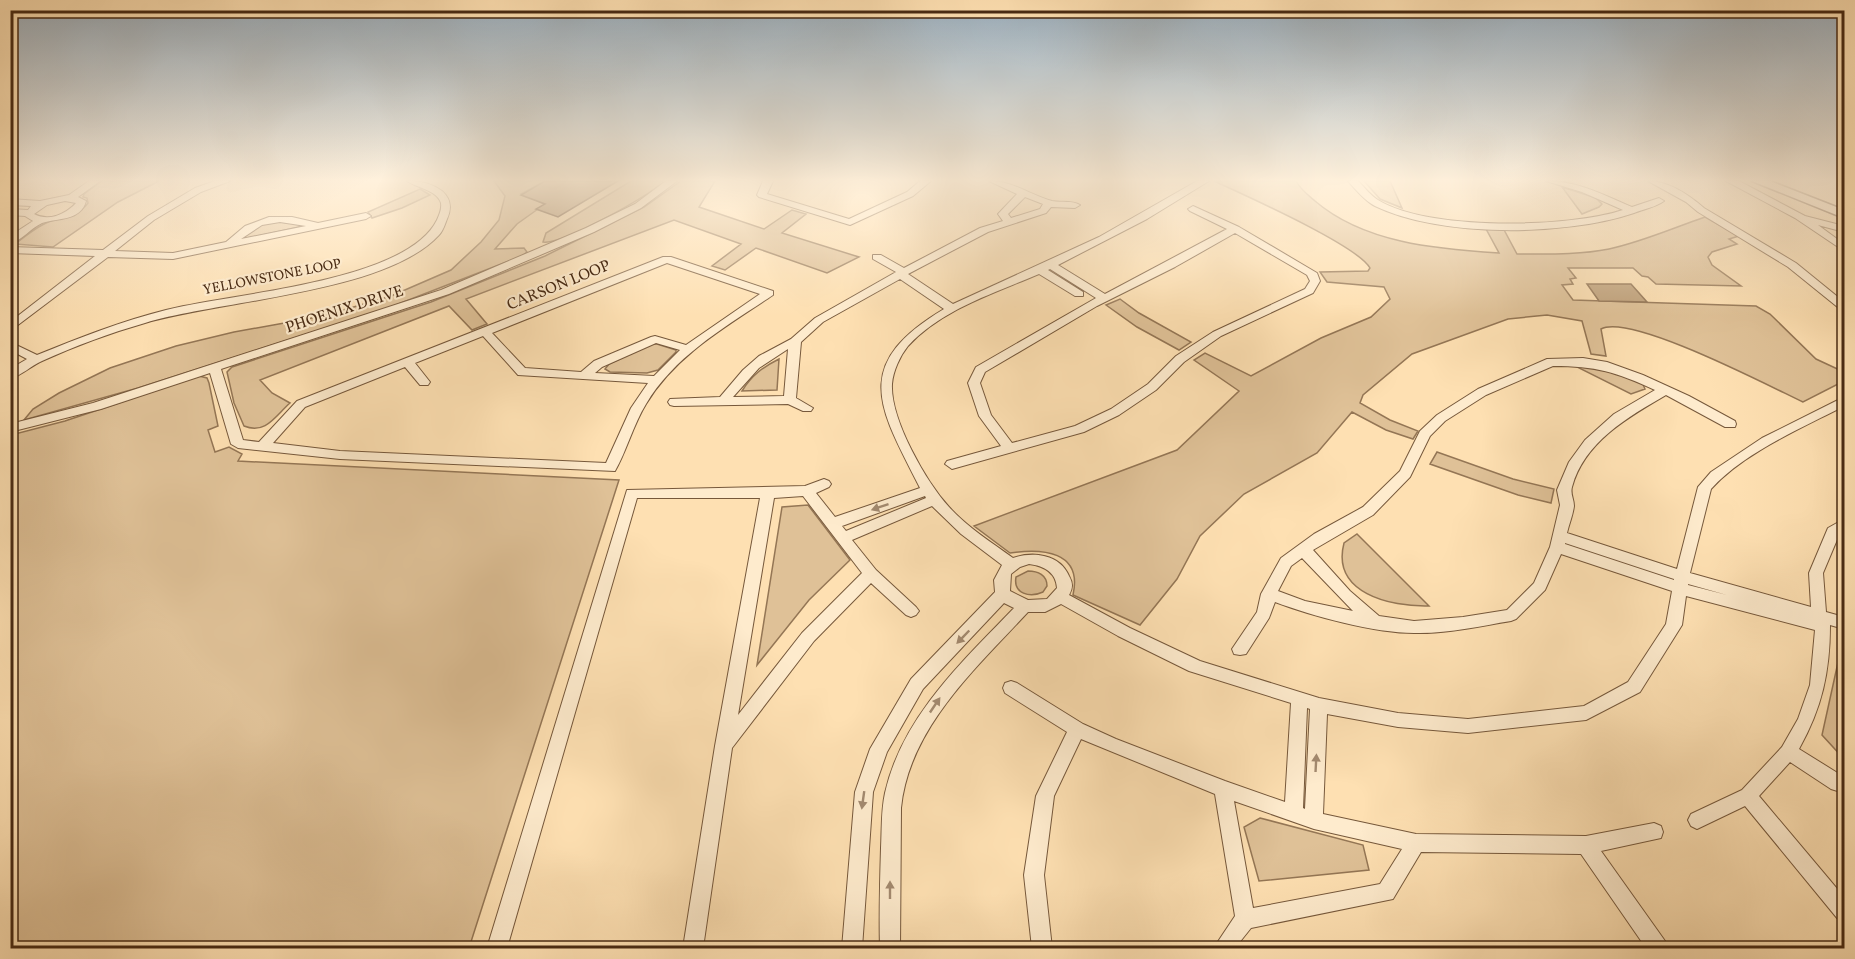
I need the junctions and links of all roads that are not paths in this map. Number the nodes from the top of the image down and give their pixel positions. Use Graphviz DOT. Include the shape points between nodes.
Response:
graph roads {
  1 [pos="32,226"];
  2 [pos="143,226"];
  3 [pos="250,226"];
  4 [pos="320,226"];
  5 [pos="442,226"];
  6 [pos="598,226"];
  7 [pos="997,226"];
  8 [pos="1124,226"];
  9 [pos="1226,226"];
  10 [pos="1727,226"];
  11 [pos="1812,226"];
  12 [pos="1235,230"];
  13 [pos="10,240"];
  14 [pos="228,246"];
  15 [pos="1845,248"];
  16 [pos="10,250"];
  17 [pos="106,254"];
  18 [pos="877,257"];
  19 [pos="1044,267"];
  20 [pos="905,272"];
  21 [pos="1098,301"];
  22 [pos="956,307"];
  23 [pos="1845,307"];
  24 [pos="10,328"];
  25 [pos="484,331"];
  26 [pos="795,341"];
  27 [pos="10,345"];
  28 [pos="688,349"];
  29 [pos="36,359"];
  30 [pos="407,362"];
  31 [pos="214,367"];
  32 [pos="10,375"];
  33 [pos="585,375"];
  34 [pos="656,380"];
  35 [pos="424,382"];
  36 [pos="1665,390"];
  37 [pos="790,400"];
  38 [pos="724,401"];
  39 [pos="674,402"];
  40 [pos="1842,405"];
  41 [pos="807,408"];
  42 [pos="1730,424"];
  43 [pos="10,428"];
  44 [pos="261,448"];
  45 [pos="1009,448"];
  46 [pos="952,464"];
  47 [pos="824,484"];
  48 [pos="807,491"];
  49 [pos="768,493"];
  50 [pos="931,495"];
  51 [pos="832,524"];
  52 [pos="1845,524"];
  53 [pos="842,538"];
  54 [pos="1558,542"];
  55 [pos="1303,549"];
  56 [pos="1011,564"];
  57 [pos="871,574"];
  58 [pos="1682,582"];
  59 [pos="1004,594"];
  60 [pos="1269,594"];
  61 [pos="1061,597"];
  62 [pos="1024,606"];
  63 [pos="911,611"];
  64 [pos="1821,621"];
  65 [pos="1377,622"];
  66 [pos="1845,623"];
  67 [pos="1240,649"];
  68 [pos="1011,688"];
  69 [pos="1299,699"];
  70 [pos="1319,705"];
  71 [pos="1077,729"];
  72 [pos="724,746"];
  73 [pos="1788,752"];
  74 [pos="1845,785"];
  75 [pos="1222,789"];
  76 [pos="1748,796"];
  77 [pos="1294,813"];
  78 [pos="1314,820"];
  79 [pos="1697,820"];
  80 [pos="1654,832"];
  81 [pos="1416,843"];
  82 [pos="1586,845"];
  83 [pos="1845,911"];
  84 [pos="1245,919"];
  85 [pos="1227,944"];
  86 [pos="497,948"];
  87 [pos="693,948"];
  88 [pos="852,948"];
  89 [pos="890,948"];
  90 [pos="1042,948"];
  91 [pos="1658,948"];
  1 -- 13 [label="street"];
  2 -- 17 [label="street"];
  3 -- 14 [label="street"];
  4 -- 14 [label="street"];
  5 -- 29 [label="street, YELLOWSTONE LOOP" via="403,257 356,275 152,317"];
  6 -- 31 [label="street, PHOENIX DRIVE" via="455,288"];
  7 -- 20 [label="street"];
  8 -- 19 [label="street"];
  9 -- 12 [label="street"];
  10 -- 23 [label="street" via="1792,265"];
  11 -- 15 [label="street"];
  12 -- 21 [label="street"];
  12 -- 45 [label="street" via="1312,273 1315,281 1309,291 1217,334 1115,412 1079,429"];
  14 -- 17 [label="street" via="173,256"];
  16 -- 17 [label="street"];
  17 -- 24 [label="street"];
  18 -- 20 [label="street"];
  19 -- 21 [label="street"];
  19 -- 22 [label="street"];
  20 -- 22 [label="street"];
  20 -- 26 [label="street" via="819,320"];
  21 -- 45 [label="street" via="980,370 974,383 985,416"];
  22 -- 50 [label="street" via="905,344 892,361 886,385 894,422"];
  25 -- 28 [label="street, CARSON LOOP" via="668,255 769,293"];
  25 -- 30 [label="street, CARSON LOOP"];
  25 -- 33 [label="street" via="522,372"];
  26 -- 37 [label="street"];
  26 -- 38 [label="street" via="764,357 739,379"];
  27 -- 29 [label="street"];
  28 -- 33 [label="street" via="656,334 598,364"];
  28 -- 34 [label="street, CARSON LOOP"];
  29 -- 32 [label="street, YELLOWSTONE LOOP"];
  30 -- 35 [label="street"];
  30 -- 44 [label="street, CARSON LOOP" via="301,404"];
  31 -- 43 [label="street, PHOENIX DRIVE" via="97,406"];
  31 -- 44 [label="street, CARSON LOOP" via="238,444"];
  33 -- 34 [label="street"];
  34 -- 44 [label="street, CARSON LOOP" via="641,401 610,468"];
  36 -- 42 [label="street"];
  36 -- 54 [label="street" via="1618,417 1579,458 1564,490 1566,505"];
  36 -- 55 [label="street" via="1603,365 1565,361 1551,362 1482,392 1441,418 1425,434 1405,474 1368,511"];
  37 -- 38 [label="street"];
  37 -- 41 [label="street"];
  38 -- 39 [label="street"];
  40 -- 58 [label="street" via="1767,441 1716,475 1705,488"];
  45 -- 46 [label="street"];
  47 -- 48 [label="street"];
  48 -- 49 [label="street"];
  48 -- 51 [label="street"];
  49 -- 72 [label="street"];
  49 -- 86 [label="street" via="632,493"];
  50 -- 51 [label="street, one-way"];
  50 -- 53 [label="street"];
  50 -- 56 [label="street" via="964,530"];
  51 -- 53 [label="street"];
  52 -- 64 [label="street" via="1833,532 1816,573"];
  53 -- 57 [label="street"];
  54 -- 58 [label="street"];
  54 -- 65 [label="street" via="1540,586 1511,615 1414,627"];
  55 -- 60 [label="street" via="1286,562"];
  55 -- 65 [label="street" via="1345,596"];
  56 -- 59 [label="street" via="1001,577"];
  56 -- 61 [label="street" via="1029,559 1056,568 1065,582"];
  57 -- 63 [label="street"];
  57 -- 72 [label="street" via="808,637"];
  58 -- 64 [label="street"];
  58 -- 70 [label="street" via="1674,625 1634,687 1586,713 1468,726 1398,720"];
  59 -- 62 [label="street"];
  59 -- 88 [label="street, one-way" via="917,684 879,749 864,792"];
  60 -- 65 [label="street" via="1304,607"];
  60 -- 67 [label="street" via="1264,614"];
  61 -- 62 [label="street" via="1045,607"];
  61 -- 69 [label="street" via="1195,666"];
  89 -- 62 [label="street, one-way" via="891,823 894,792 908,753 942,694"];
  64 -- 66 [label="street"];
  64 -- 73 [label="street" via="1818,685 1806,721"];
  68 -- 71 [label="street"];
  69 -- 70 [label="street"];
  69 -- 77 [label="street"];
  78 -- 70 [label="street, one-way"];
  71 -- 75 [label="street"];
  71 -- 90 [label="street" via="1045,796 1034,875"];
  72 -- 87 [label="street"];
  73 -- 74 [label="street"];
  73 -- 76 [label="street"];
  75 -- 77 [label="street"];
  75 -- 84 [label="street"];
  76 -- 79 [label="street"];
  76 -- 83 [label="street"];
  77 -- 78 [label="street"];
  78 -- 81 [label="street"];
  80 -- 82 [label="street"];
  81 -- 82 [label="street"];
  81 -- 84 [label="street" via="1386,892"];
  82 -- 91 [label="street"];
  84 -- 85 [label="street"];
}
